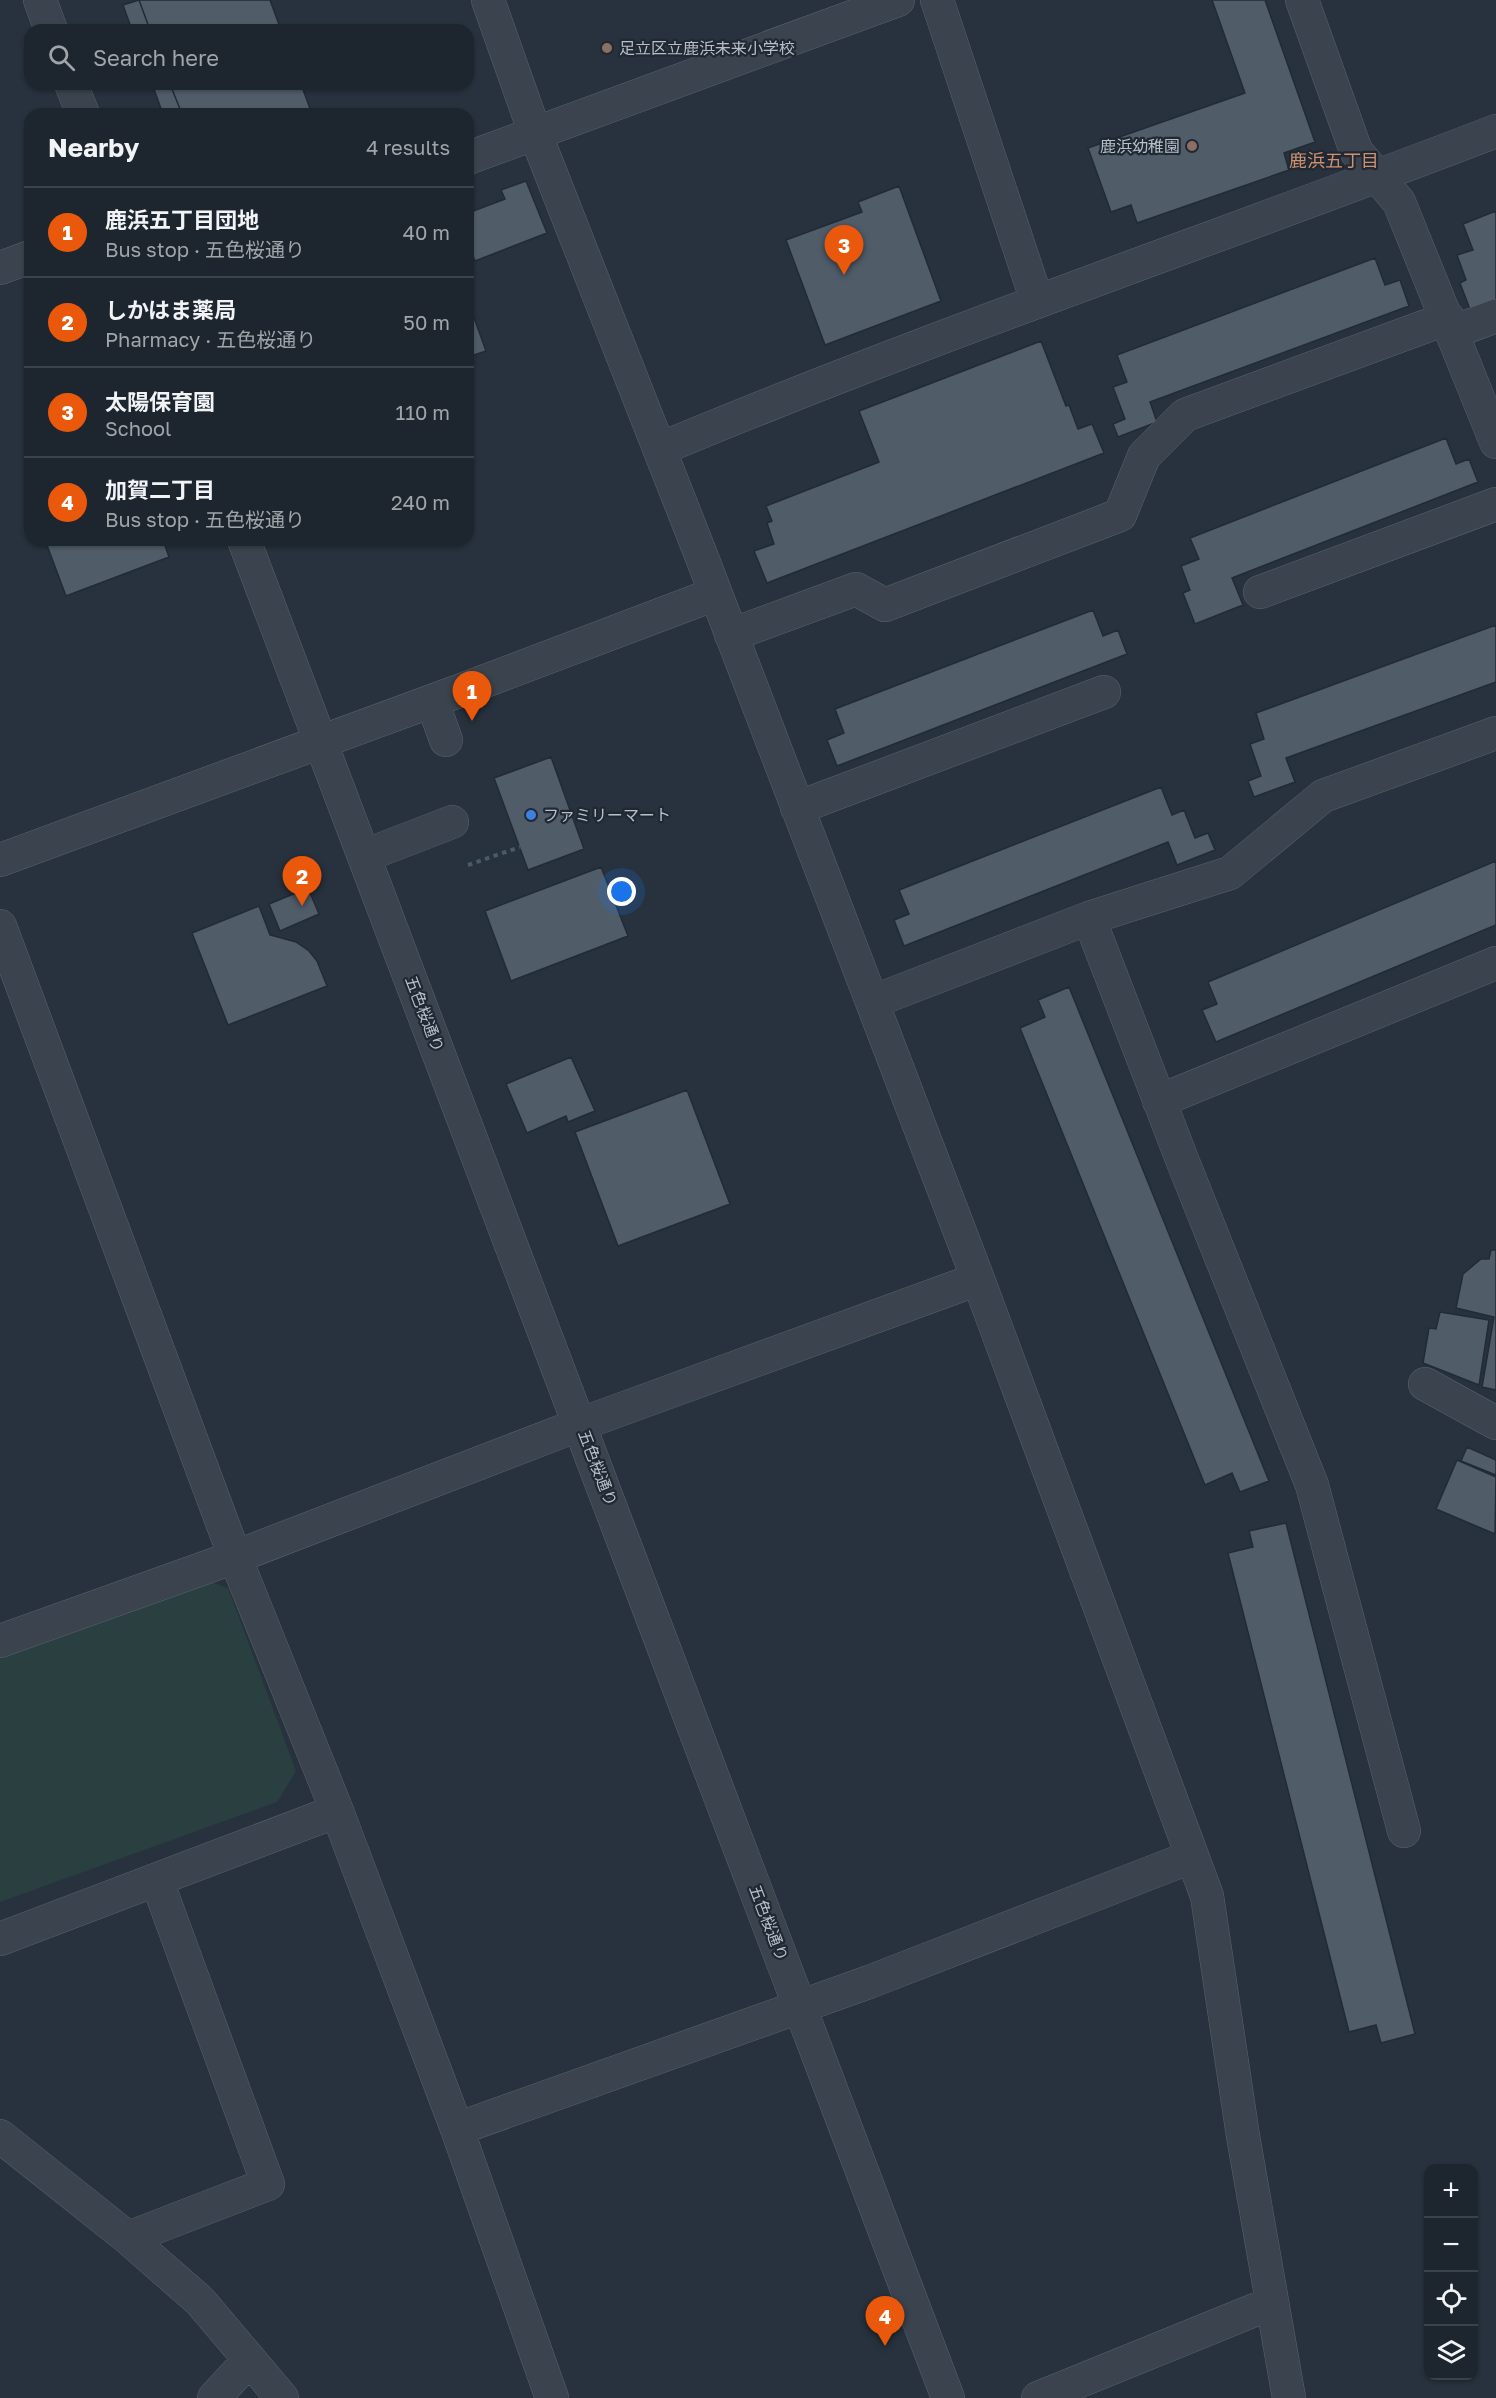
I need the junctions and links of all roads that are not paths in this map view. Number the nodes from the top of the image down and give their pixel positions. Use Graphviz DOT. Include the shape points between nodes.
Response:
graph roads {
  1 [pos="40,0"];
  2 [pos="489,0"];
  3 [pos="898,0"];
  4 [pos="937,0"];
  5 [pos="1302,0"];
  6 [pos="49,24"];
  7 [pos="73,90"];
  8 [pos="80,108"];
  9 [pos="1496,131"];
  10 [pos="535,133"];
  11 [pos="474,156"];
  12 [pos="1377,177"];
  13 [pos="24,259"];
  14 [pos="0,268"];
  15 [pos="1037,301"];
  16 [pos="1496,316"];
  17 [pos="1451,325"];
  18 [pos="1496,442"];
  19 [pos="660,449"];
  20 [pos="1496,504"];
  21 [pos="246,546"];
  22 [pos="1260,592"];
  23 [pos="715,594"];
  24 [pos="731,635"];
  25 [pos="1104,692"];
  26 [pos="432,701"];
  27 [pos="1496,733"];
  28 [pos="446,740"];
  29 [pos="321,741"];
  30 [pos="797,808"];
  31 [pos="452,822"];
  32 [pos="364,856"];
  33 [pos="0,860"];
  34 [pos="1089,918"];
  35 [pos="0,926"];
  36 [pos="1496,963"];
  37 [pos="872,1002"];
  38 [pos="1159,1101"];
  39 [pos="978,1279"];
  40 [pos="1425,1384"];
  41 [pos="1496,1423"];
  42 [pos="581,1424"];
  43 [pos="235,1557"];
  44 [pos="0,1641"];
  45 [pos="337,1811"];
  46 [pos="1404,1831"];
  47 [pos="1191,1857"];
  48 [pos="157,1881"];
  49 [pos="0,1939"];
  50 [pos="801,2006"];
  51 [pos="457,2129"];
  52 [pos="0,2136"];
  53 [pos="128,2238"];
  54 [pos="1272,2303"];
  55 [pos="249,2360"];
  56 [pos="214,2398"];
  57 [pos="282,2398"];
  58 [pos="552,2398"];
  59 [pos="948,2398"];
  60 [pos="1038,2398"];
  61 [pos="1289,2398"];
  1 -- 6 [label="street"];
  2 -- 10 [label="street"];
  3 -- 10 [label="street"];
  4 -- 15 [label="street"];
  5 -- 12 [label="street" via="1356,152"];
  7 -- 8 [label="street"];
  9 -- 12 [label="street"];
  10 -- 11 [label="street"];
  10 -- 19 [label="street"];
  12 -- 15 [label="street"];
  12 -- 17 [label="street" via="1400,202"];
  13 -- 14 [label="street"];
  15 -- 19 [label="street"];
  16 -- 17 [label="street"];
  17 -- 18 [label="street"];
  17 -- 24 [label="street" via="1185,415 1144,456 1120,515 885,605 856,589"];
  19 -- 23 [label="street"];
  20 -- 22 [label="street"];
  21 -- 29 [label="street, 五色桜通り"];
  23 -- 24 [label="street"];
  23 -- 26 [label="street"];
  24 -- 30 [label="street"];
  25 -- 30 [label="street"];
  26 -- 28 [label="street"];
  26 -- 29 [label="street"];
  27 -- 34 [label="street" via="1323,796 1230,873"];
  29 -- 32 [label="street, 五色桜通り"];
  29 -- 33 [label="street"];
  30 -- 37 [label="street"];
  31 -- 32 [label="street"];
  32 -- 42 [label="street, 五色桜通り"];
  34 -- 37 [label="street"];
  34 -- 38 [label="street"];
  35 -- 43 [label="street"];
  36 -- 38 [label="street"];
  37 -- 39 [label="street"];
  38 -- 46 [label="street" via="1312,1485"];
  39 -- 42 [label="street"];
  39 -- 47 [label="street"];
  40 -- 41 [label="street"];
  42 -- 43 [label="street"];
  42 -- 50 [label="street, 五色桜通り"];
  43 -- 44 [label="street"];
  43 -- 45 [label="street"];
  45 -- 48 [label="street"];
  45 -- 51 [label="street"];
  47 -- 50 [label="street"];
  47 -- 54 [label="street" via="1207,1896"];
  48 -- 49 [label="street"];
  48 -- 53 [label="street" via="268,2184"];
  50 -- 51 [label="street"];
  50 -- 59 [label="street, 五色桜通り"];
  51 -- 58 [label="street"];
  52 -- 53 [label="street"];
  53 -- 55 [label="street" via="200,2301"];
  54 -- 60 [label="street"];
  54 -- 61 [label="street"];
  55 -- 56 [label="street"];
  55 -- 57 [label="street"];
}
